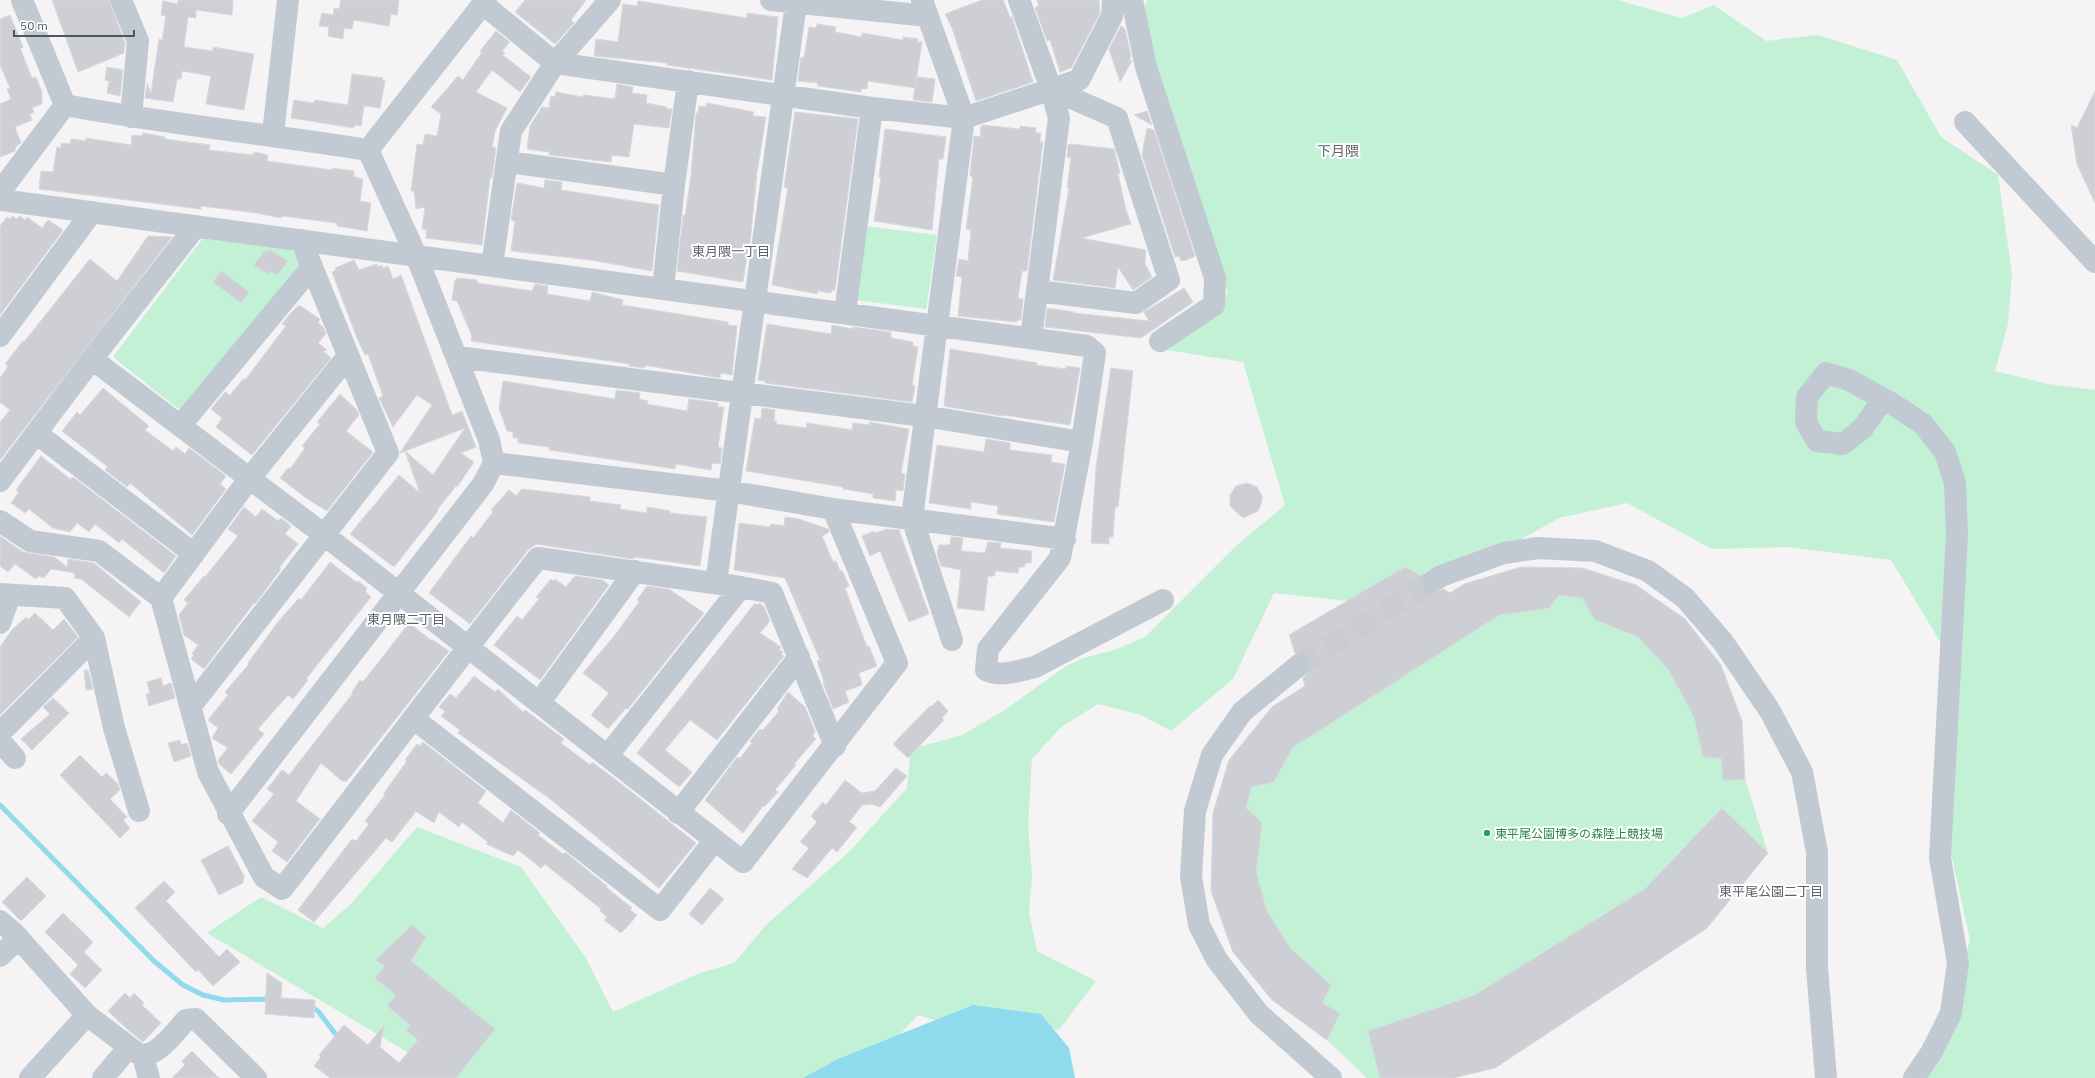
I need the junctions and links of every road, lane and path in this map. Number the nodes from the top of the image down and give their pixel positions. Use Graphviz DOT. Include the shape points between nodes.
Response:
graph roads {
  1 [pos="22,0"];
  2 [pos="121,0"];
  3 [pos="288,0"];
  4 [pos="610,0"];
  5 [pos="771,0"];
  6 [pos="1019,0"];
  7 [pos="1113,0"];
  8 [pos="1132,0"];
  9 [pos="484,2"];
  10 [pos="796,3"];
  11 [pos="925,8"];
  12 [pos="555,63"];
  13 [pos="688,81"];
  14 [pos="1051,89"];
  15 [pos="784,96"];
  16 [pos="65,105"];
  17 [pos="872,108"];
  18 [pos="131,117"];
  19 [pos="964,118"];
  20 [pos="1965,122"];
  21 [pos="273,134"];
  22 [pos="368,150"];
  23 [pos="508,162"];
  24 [pos="674,185"];
  25 [pos="0,192"];
  26 [pos="0,200"];
  27 [pos="92,212"];
  28 [pos="196,226"];
  29 [pos="301,240"];
  30 [pos="416,255"];
  31 [pos="2095,262"];
  32 [pos="492,266"];
  33 [pos="311,268"];
  34 [pos="663,289"];
  35 [pos="1037,292"];
  36 [pos="755,301"];
  37 [pos="845,313"];
  38 [pos="937,325"];
  39 [pos="0,336"];
  40 [pos="1030,338"];
  41 [pos="1160,341"];
  42 [pos="348,356"];
  43 [pos="457,357"];
  44 [pos="92,359"];
  45 [pos="742,393"];
  46 [pos="1883,399"];
  47 [pos="924,416"];
  48 [pos="180,426"];
  49 [pos="36,433"];
  50 [pos="1082,442"];
  51 [pos="494,463"];
  52 [pos="249,478"];
  53 [pos="0,481"];
  54 [pos="729,491"];
  55 [pos="833,509"];
  56 [pos="912,518"];
  57 [pos="0,521"];
  58 [pos="323,534"];
  59 [pos="1064,539"];
  60 [pos="194,554"];
  61 [pos="635,572"];
  62 [pos="1432,582"];
  63 [pos="716,584"];
  64 [pos="741,586"];
  65 [pos="399,593"];
  66 [pos="5,595"];
  67 [pos="161,598"];
  68 [pos="1163,600"];
  69 [pos="0,623"];
  70 [pos="94,638"];
  71 [pos="952,640"];
  72 [pos="468,646"];
  73 [pos="799,658"];
  74 [pos="1299,665"];
  75 [pos="539,703"];
  76 [pos="191,706"];
  77 [pos="414,719"];
  78 [pos="0,733"];
  79 [pos="0,741"];
  80 [pos="835,746"];
  81 [pos="608,755"];
  82 [pos="15,758"];
  83 [pos="139,811"];
  84 [pos="678,813"];
  85 [pos="228,814"];
  86 [pos="714,841"];
  87 [pos="0,921"];
  88 [pos="18,938"];
  89 [pos="0,956"];
  90 [pos="88,1015"];
  91 [pos="136,1052"];
  92 [pos="30,1078"];
  93 [pos="103,1078"];
  94 [pos="149,1078"];
  95 [pos="256,1078"];
  96 [pos="1331,1078"];
  97 [pos="1826,1078"];
  98 [pos="1914,1078"];
  1 -- 16 [label="street"];
  2 -- 18 [label="street" via="138,41"];
  3 -- 21 [label="street"];
  4 -- 12 [label="street"];
  5 -- 10 [label="street"];
  6 -- 14 [label="street"];
  7 -- 14 [label="street" via="1112,16 1079,80"];
  8 -- 41 [label="street" via="1146,67 1215,278 1214,305"];
  9 -- 12 [label="street"];
  9 -- 22 [label="street"];
  10 -- 11 [label="street"];
  10 -- 15 [label="street"];
  11 -- 19 [label="street"];
  12 -- 13 [label="street"];
  12 -- 23 [label="street" via="511,131"];
  13 -- 15 [label="street"];
  13 -- 24 [label="street"];
  14 -- 19 [label="street"];
  14 -- 35 [label="street" via="1060,118"];
  14 -- 35 [label="street" via="1117,118 1169,280 1136,303"];
  15 -- 17 [label="street"];
  15 -- 36 [label="street"];
  16 -- 18 [label="street"];
  16 -- 25 [label="street"];
  17 -- 19 [label="street"];
  17 -- 37 [label="street"];
  18 -- 21 [label="street"];
  19 -- 38 [label="street"];
  20 -- 31 [label="street"];
  21 -- 22 [label="street"];
  22 -- 30 [label="street"];
  23 -- 24 [label="street"];
  23 -- 32 [label="street"];
  24 -- 34 [label="street"];
  26 -- 27 [label="street"];
  27 -- 28 [label="street"];
  27 -- 39 [label="street"];
  28 -- 29 [label="street"];
  28 -- 44 [label="street"];
  29 -- 30 [label="street"];
  29 -- 33 [label="street"];
  30 -- 32 [label="street"];
  30 -- 43 [label="street"];
  32 -- 34 [label="street"];
  33 -- 42 [label="street"];
  33 -- 48 [label="street"];
  34 -- 36 [label="street"];
  35 -- 40 [label="street"];
  36 -- 37 [label="street"];
  36 -- 45 [label="street"];
  37 -- 38 [label="street"];
  38 -- 40 [label="street"];
  38 -- 47 [label="street"];
  40 -- 50 [label="street" via="1087,346 1095,353"];
  42 -- 52 [label="street"];
  42 -- 58 [label="street" via="388,453"];
  43 -- 45 [label="street"];
  43 -- 51 [label="street" via="489,440"];
  44 -- 48 [label="street"];
  44 -- 49 [label="street"];
  45 -- 47 [label="street"];
  45 -- 54 [label="street"];
  46 -- 98 [label="street" via="1923,424 1945,452 1955,483 1957,535 1940,858 1958,963 1951,1013 1931,1053"];
  47 -- 50 [label="street"];
  47 -- 56 [label="street"];
  48 -- 52 [label="street"];
  49 -- 53 [label="street"];
  49 -- 60 [label="street"];
  50 -- 59 [label="street"];
  51 -- 54 [label="street"];
  51 -- 65 [label="street" via="484,484"];
  52 -- 58 [label="street"];
  52 -- 60 [label="street"];
  54 -- 55 [label="street"];
  54 -- 63 [label="street"];
  55 -- 56 [label="street"];
  55 -- 80 [label="street" via="897,663"];
  56 -- 59 [label="street"];
  56 -- 71 [label="street"];
  57 -- 67 [label="street" via="30,541 99,551"];
  58 -- 65 [label="street"];
  58 -- 76 [label="street"];
  59 -- 68 [label="street" via="1060,558 988,649 986,670 992,674 1035,667"];
  60 -- 67 [label="street"];
  61 -- 63 [label="street"];
  61 -- 72 [label="street" via="538,558"];
  61 -- 75 [label="street"];
  62 -- 97 [label="street" via="1441,576 1504,553 1538,548 1595,552 1648,571 1685,598 1723,642 1770,711 1802,772 1818,852 1817,968"];
  63 -- 64 [label="street"];
  64 -- 73 [label="street" via="772,593"];
  64 -- 81 [label="street"];
  65 -- 72 [label="street"];
  65 -- 85 [label="street"];
  66 -- 69 [label="street"];
  66 -- 70 [label="street" via="66,598"];
  67 -- 76 [label="street"];
  70 -- 78 [label="street"];
  70 -- 83 [label="street" via="114,728"];
  72 -- 75 [label="street"];
  72 -- 77 [label="street"];
  73 -- 80 [label="street"];
  73 -- 84 [label="street"];
  74 -- 96 [label="street" via="1242,712 1212,755 1195,811 1191,876 1199,925 1217,960 1260,1014"];
  75 -- 81 [label="street"];
  76 -- 85 [label="street" via="208,772"];
  77 -- 85 [label="street" via="282,889 264,877"];
  77 -- 86 [label="street" via="660,910"];
  79 -- 82 [label="street"];
  80 -- 86 [label="street" via="743,862"];
  81 -- 84 [label="street"];
  84 -- 86 [label="street"];
  87 -- 88 [label="street"];
  88 -- 89 [label="street"];
  88 -- 90 [label="street"];
  90 -- 91 [label="street"];
  90 -- 92 [label="street"];
  91 -- 93 [label="street"];
  91 -- 94 [label="street"];
  91 -- 95 [label="street" via="149,1056 168,1041 186,1020 196,1019"];
}
